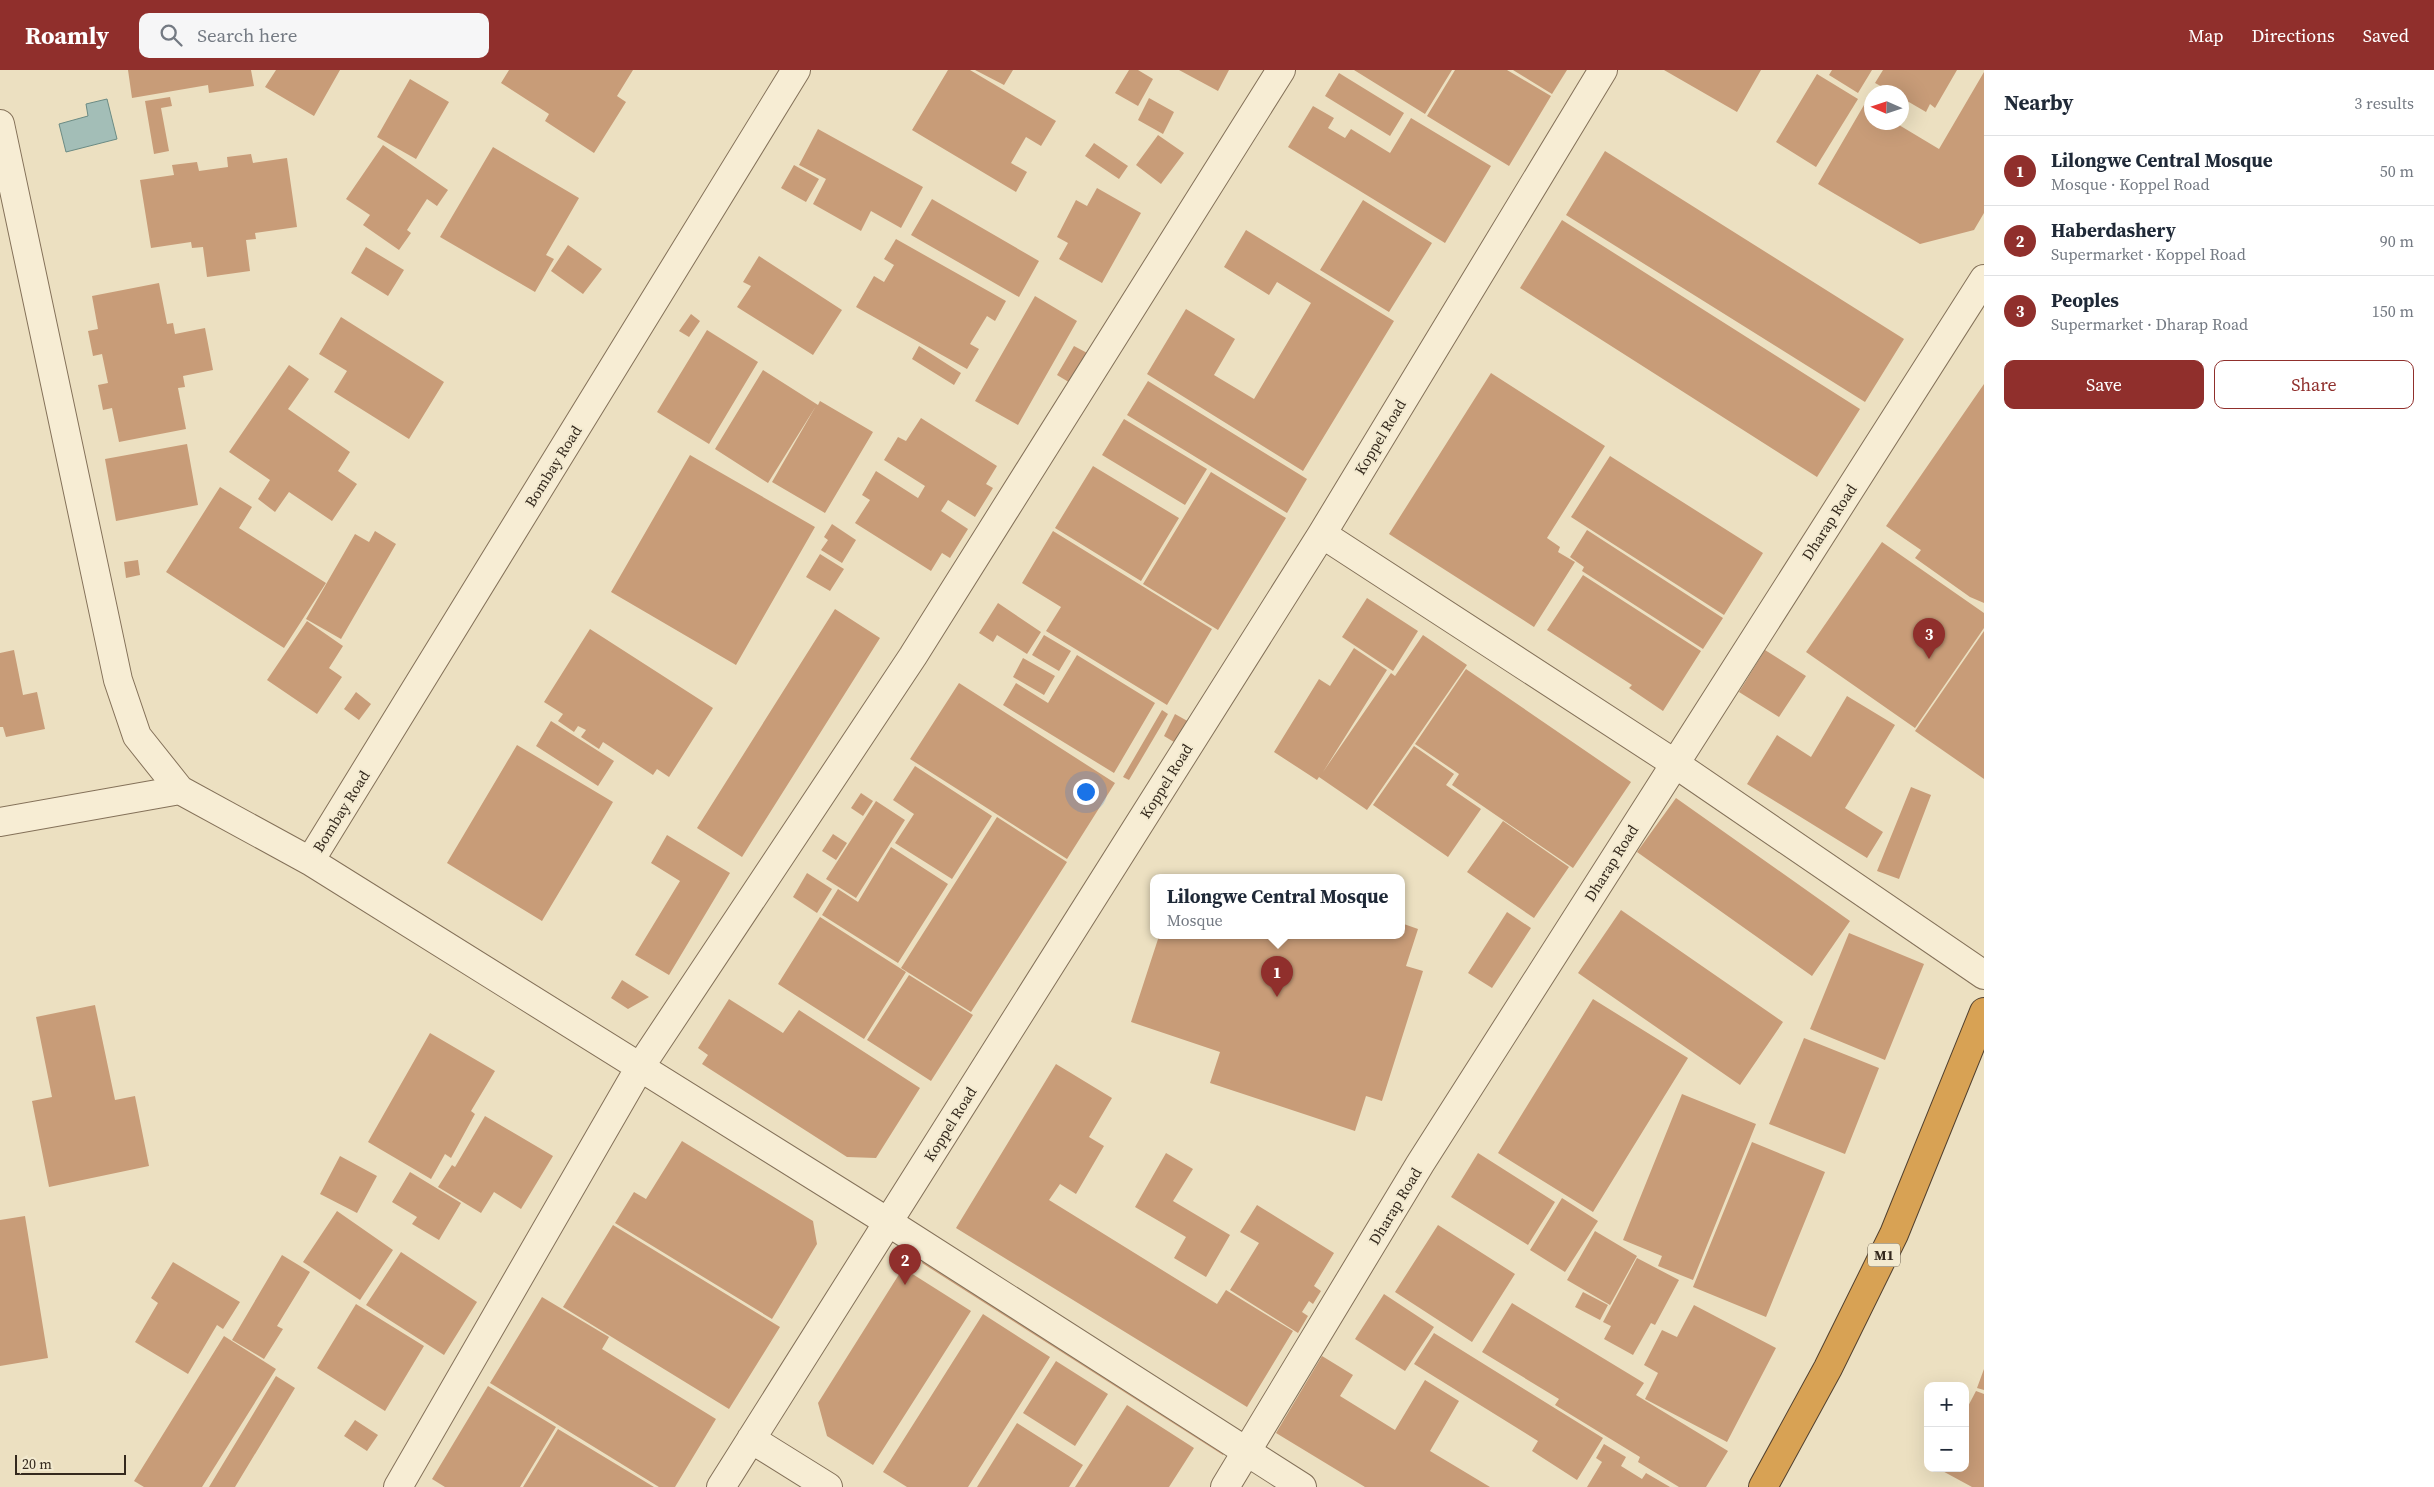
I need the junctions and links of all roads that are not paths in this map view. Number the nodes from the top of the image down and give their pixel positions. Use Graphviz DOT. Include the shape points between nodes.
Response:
graph roads {
  1 [pos="796,70"];
  2 [pos="1281,70"];
  3 [pos="1603,70"];
  4 [pos="0,124"];
  5 [pos="1984,279"];
  6 [pos="1322,534"];
  7 [pos="1674,763"];
  8 [pos="180,790"];
  9 [pos="0,822"];
  10 [pos="310,861"];
  11 [pos="1984,975"];
  12 [pos="1984,1012"];
  13 [pos="640,1066"];
  14 [pos="888,1222"];
  15 [pos="751,1439"];
  16 [pos="1247,1453"];
  17 [pos="398,1487"];
  18 [pos="721,1487"];
  19 [pos="828,1487"];
  20 [pos="1226,1487"];
  21 [pos="1302,1487"];
  22 [pos="1763,1487"];
  1 -- 10 [label="street, Bombay Road"];
  2 -- 13 [label="street" via="913,656"];
  3 -- 6 [label="street, Koppel Road"];
  4 -- 8 [label="street" via="118,680 137,736"];
  5 -- 7 [label="street, Dharap Road"];
  6 -- 7 [label="street"];
  6 -- 14 [label="street, Koppel Road"];
  7 -- 11 [label="street"];
  7 -- 16 [label="street, Dharap Road" via="1420,1164"];
  8 -- 9 [label="street"];
  8 -- 10 [label="street"];
  10 -- 13 [label="street"];
  12 -- 22 [label="highway, M1" via="1894,1234 1828,1368"];
  13 -- 14 [label="street"];
  13 -- 17 [label="street"];
  14 -- 15 [label="street, Koppel Road"];
  14 -- 16 [label="street"];
  15 -- 18 [label="street, Koppel Road"];
  15 -- 19 [label="street"];
  16 -- 20 [label="street, Dharap Road"];
  16 -- 21 [label="street"];
}
